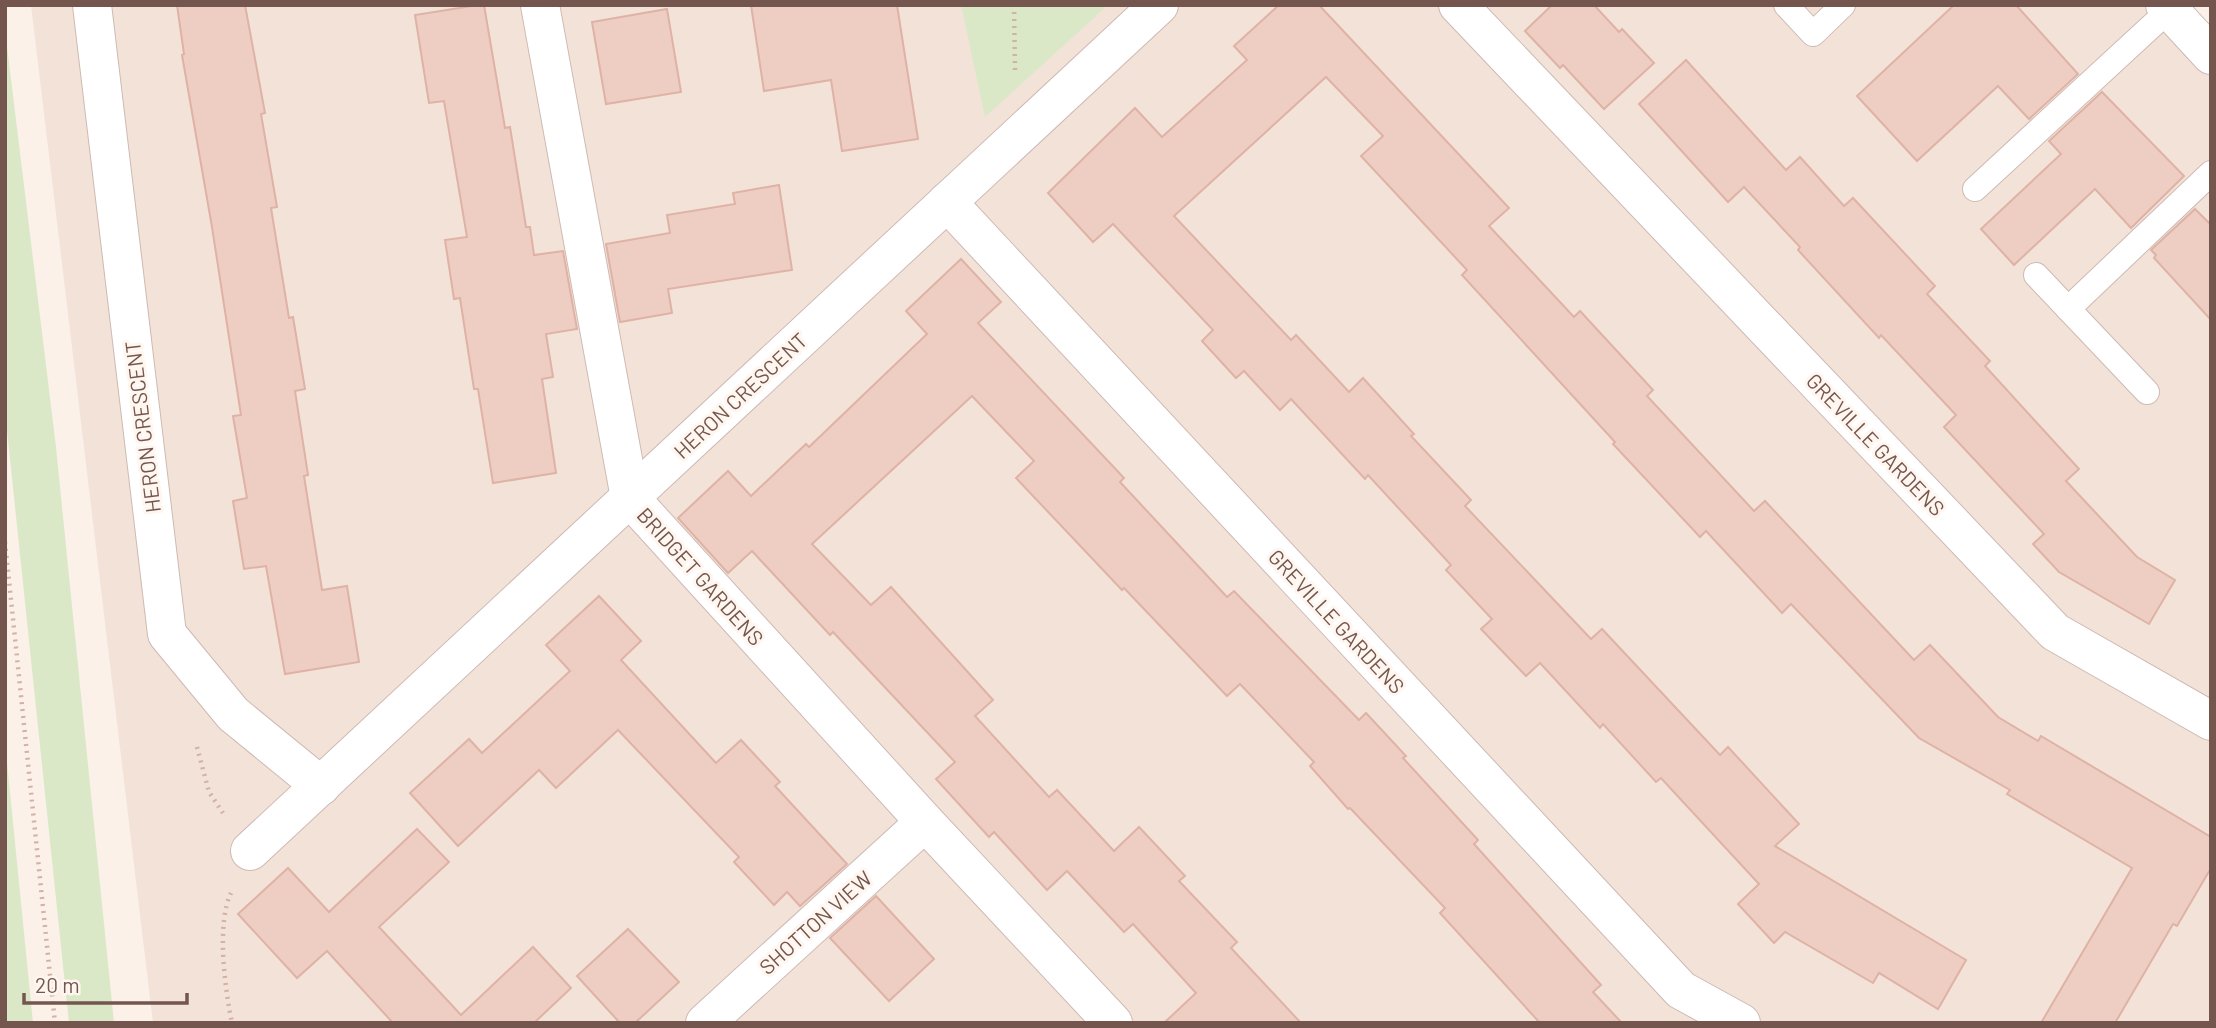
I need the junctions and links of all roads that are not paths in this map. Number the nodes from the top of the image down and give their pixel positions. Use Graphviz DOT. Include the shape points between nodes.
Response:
graph roads {
  1 [pos="92,5"];
  2 [pos="540,5"];
  3 [pos="1159,5"];
  4 [pos="1458,5"];
  5 [pos="1786,5"];
  6 [pos="1843,5"];
  7 [pos="2167,8"];
  8 [pos="2211,55"];
  9 [pos="2211,173"];
  10 [pos="1975,189"];
  11 [pos="947,202"];
  12 [pos="2036,275"];
  13 [pos="2068,309"];
  14 [pos="2147,392"];
  15 [pos="630,498"];
  16 [pos="2211,720"];
  17 [pos="321,786"];
  18 [pos="925,822"];
  19 [pos="250,851"];
  20 [pos="705,1023"];
  21 [pos="1113,1023"];
  22 [pos="1741,1023"];
  1 -- 17 [label="street, HERON CRESCENT" via="167,634 233,714"];
  2 -- 15 [label="street, BRIDGET GARDENS"];
  3 -- 11 [label="street, HERON CRESCENT"];
  4 -- 16 [label="street, GREVILLE GARDENS" via="2055,632"];
  5 -- 6 [label="lane" via="1813,34"];
  7 -- 8 [label="street"];
  7 -- 10 [label="lane"];
  9 -- 13 [label="lane"];
  11 -- 15 [label="street, HERON CRESCENT"];
  11 -- 22 [label="street, GREVILLE GARDENS" via="1681,989"];
  12 -- 13 [label="lane"];
  13 -- 14 [label="lane"];
  15 -- 17 [label="street, HERON CRESCENT"];
  15 -- 18 [label="street, BRIDGET GARDENS"];
  17 -- 19 [label="street, HERON CRESCENT"];
  18 -- 20 [label="street, SHOTTON VIEW"];
  18 -- 21 [label="street, BRIDGET GARDENS"];
}
